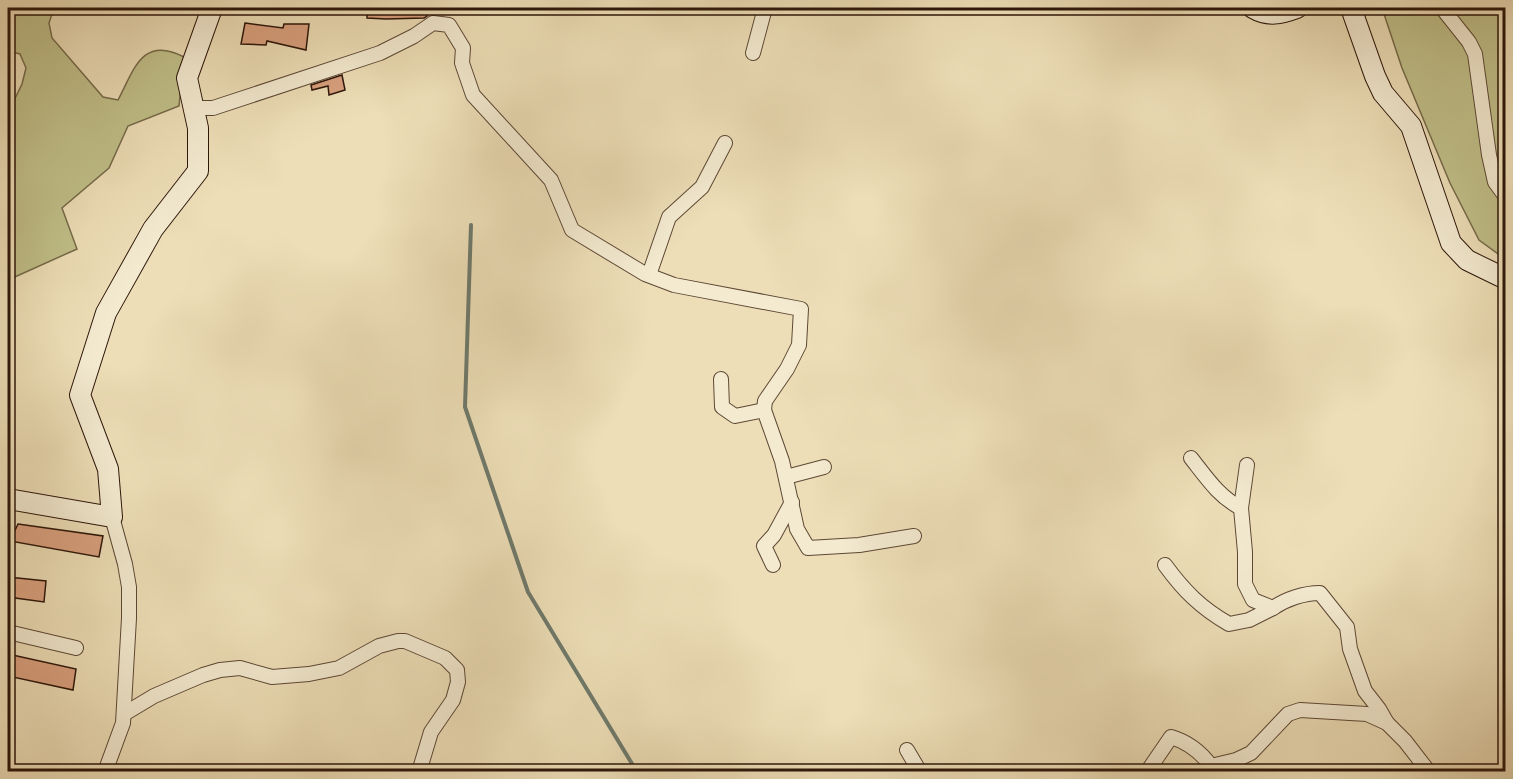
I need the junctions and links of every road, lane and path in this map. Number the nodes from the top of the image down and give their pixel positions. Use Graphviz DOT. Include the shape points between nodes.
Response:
graph roads {
  1 [pos="212,8"];
  2 [pos="765,8"];
  3 [pos="1252,8"];
  4 [pos="1297,8"];
  5 [pos="1351,8"];
  6 [pos="1442,8"];
  7 [pos="753,53"];
  8 [pos="194,108"];
  9 [pos="725,143"];
  10 [pos="1506,197"];
  11 [pos="649,275"];
  12 [pos="1506,279"];
  13 [pos="721,379"];
  14 [pos="764,410"];
  15 [pos="1191,458"];
  16 [pos="1247,465"];
  17 [pos="824,467"];
  18 [pos="786,477"];
  19 [pos="8,499"];
  20 [pos="792,502"];
  21 [pos="1241,508"];
  22 [pos="112,517"];
  23 [pos="914,536"];
  24 [pos="773,565"];
  25 [pos="1165,565"];
  26 [pos="1273,608"];
  27 [pos="8,632"];
  28 [pos="76,648"];
  29 [pos="124,714"];
  30 [pos="1387,723"];
  31 [pos="907,750"];
  32 [pos="105,771"];
  33 [pos="419,771"];
  34 [pos="920,771"];
  35 [pos="1147,771"];
  36 [pos="1429,771"];
  1 -- 8 [label="street" via="187,78"];
  2 -- 7 [label="street"];
  3 -- 4 [label="street" via="1276,15"];
  5 -- 12 [label="street" via="1383,93 1411,126 1451,243 1467,260"];
  6 -- 10 [label="street" via="1475,54 1489,155 1495,182"];
  8 -- 11 [label="street" via="213,108 380,53 433,23 449,25 463,48 462,63 473,95 551,180 572,230"];
  8 -- 22 [label="street" via="198,171 153,229 106,313 80,394 108,470"];
  9 -- 11 [label="street" via="702,187 669,217"];
  11 -- 14 [label="street" via="674,285 801,309 799,345 765,401"];
  13 -- 14 [label="street" via="722,407 735,416"];
  14 -- 18 [label="street"];
  15 -- 21 [label="street" via="1216,489"];
  16 -- 21 [label="street"];
  17 -- 18 [label="street"];
  18 -- 20 [label="street"];
  19 -- 22 [label="street"];
  20 -- 23 [label="street" via="797,528 808,548"];
  20 -- 24 [label="street" via="764,546"];
  21 -- 26 [label="street" via="1245,584 1253,600"];
  22 -- 29 [label="street" via="129,587"];
  25 -- 26 [label="street" via="1184,591 1229,624 1249,620"];
  26 -- 30 [label="street" via="1309,593 1320,593 1347,627 1350,649 1365,691"];
  27 -- 28 [label="street"];
  29 -- 32 [label="street"];
  29 -- 33 [label="street" via="154,696 220,670 240,668 272,676 309,674 339,668 379,646 405,641 445,658 457,670 453,700 431,732"];
  30 -- 35 [label="street" via="1367,714 1300,711 1288,714 1251,753 1210,766 1203,754 1185,741 1171,737"];
  30 -- 36 [label="street"];
  31 -- 34 [label="street"];
}
